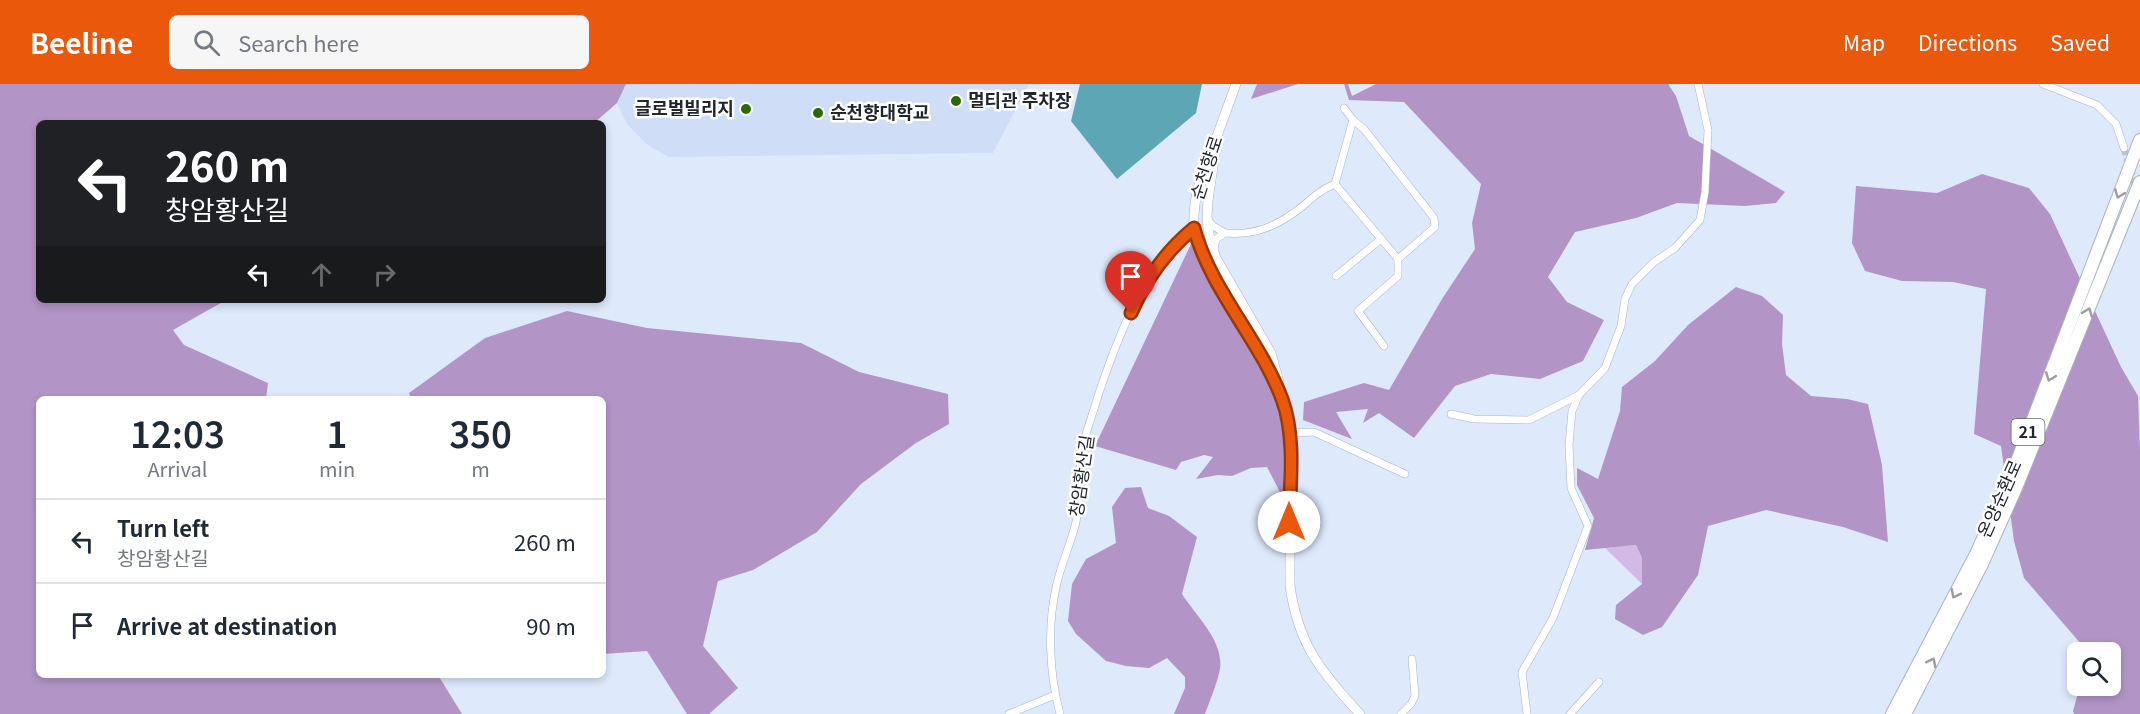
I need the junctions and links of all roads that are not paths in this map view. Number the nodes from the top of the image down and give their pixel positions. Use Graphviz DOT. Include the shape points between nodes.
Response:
graph roads {
  1 [pos="1236,84"];
  2 [pos="1698,84"];
  3 [pos="2043,84"];
  4 [pos="1344,108"];
  5 [pos="1353,120"];
  6 [pos="1217,136"];
  7 [pos="2140,140"];
  8 [pos="2124,148"];
  9 [pos="2140,182"];
  10 [pos="1335,184"];
  11 [pos="1205,213"];
  12 [pos="1194,228"];
  13 [pos="1225,233"];
  14 [pos="1381,239"];
  15 [pos="1216,258"];
  16 [pos="1398,259"];
  17 [pos="1336,276"];
  18 [pos="1384,346"];
  19 [pos="1579,395"];
  20 [pos="1282,399"];
  21 [pos="1451,414"];
  22 [pos="1290,433"];
  23 [pos="1405,474"];
  24 [pos="1412,659"];
  25 [pos="1599,682"];
  26 [pos="1055,695"];
  27 [pos="1009,714"];
  28 [pos="1060,714"];
  29 [pos="1360,714"];
  30 [pos="1401,714"];
  31 [pos="1527,714"];
  32 [pos="1570,714"];
  33 [pos="1892,714"];
  34 [pos="1905,714"];
  1 -- 6 [label="main road, 순천향로"];
  2 -- 19 [label="street" via="1708,130 1700,220 1675,248 1632,284 1625,299 1622,327 1605,368"];
  3 -- 8 [label="street" via="2097,105 2116,124"];
  4 -- 5 [label="street"];
  5 -- 10 [label="street"];
  5 -- 16 [label="street" via="1436,222 1432,231"];
  6 -- 11 [label="main road"];
  6 -- 12 [label="main road, 순천향로" via="1197,191"];
  7 -- 33 [label="highway, 온양순환로 / 21, one-way" via="2012,474 1976,554"];
  34 -- 9 [label="highway, 온양순환로 / 21, one-way" via="2016,488"];
  10 -- 13 [label="street" via="1282,222 1257,232"];
  10 -- 14 [label="street"];
  11 -- 13 [label="street" via="1213,226"];
  11 -- 15 [label="main road"];
  12 -- 20 [label="main road, 순천향로" via="1203,255"];
  12 -- 26 [label="street, 창암황산길" via="1140,293 1109,363 1087,432 1076,523 1054,597 1051,640"];
  13 -- 15 [label="street" via="1216,239"];
  14 -- 16 [label="street"];
  14 -- 17 [label="street"];
  15 -- 20 [label="main road" via="1271,352"];
  16 -- 18 [label="street" via="1398,276 1358,311"];
  19 -- 21 [label="street" via="1529,420 1474,419"];
  19 -- 31 [label="street" via="1572,411 1569,445 1571,488 1588,526 1553,618 1522,672"];
  20 -- 22 [label="main road, 순천향로"];
  22 -- 23 [label="street" via="1314,432"];
  22 -- 29 [label="main road, 순천향로" via="1289,566 1293,607 1316,663"];
  24 -- 30 [label="street" via="1414,696"];
  25 -- 32 [label="street"];
  26 -- 27 [label="street"];
  26 -- 28 [label="street, 창암황산길"];
}
